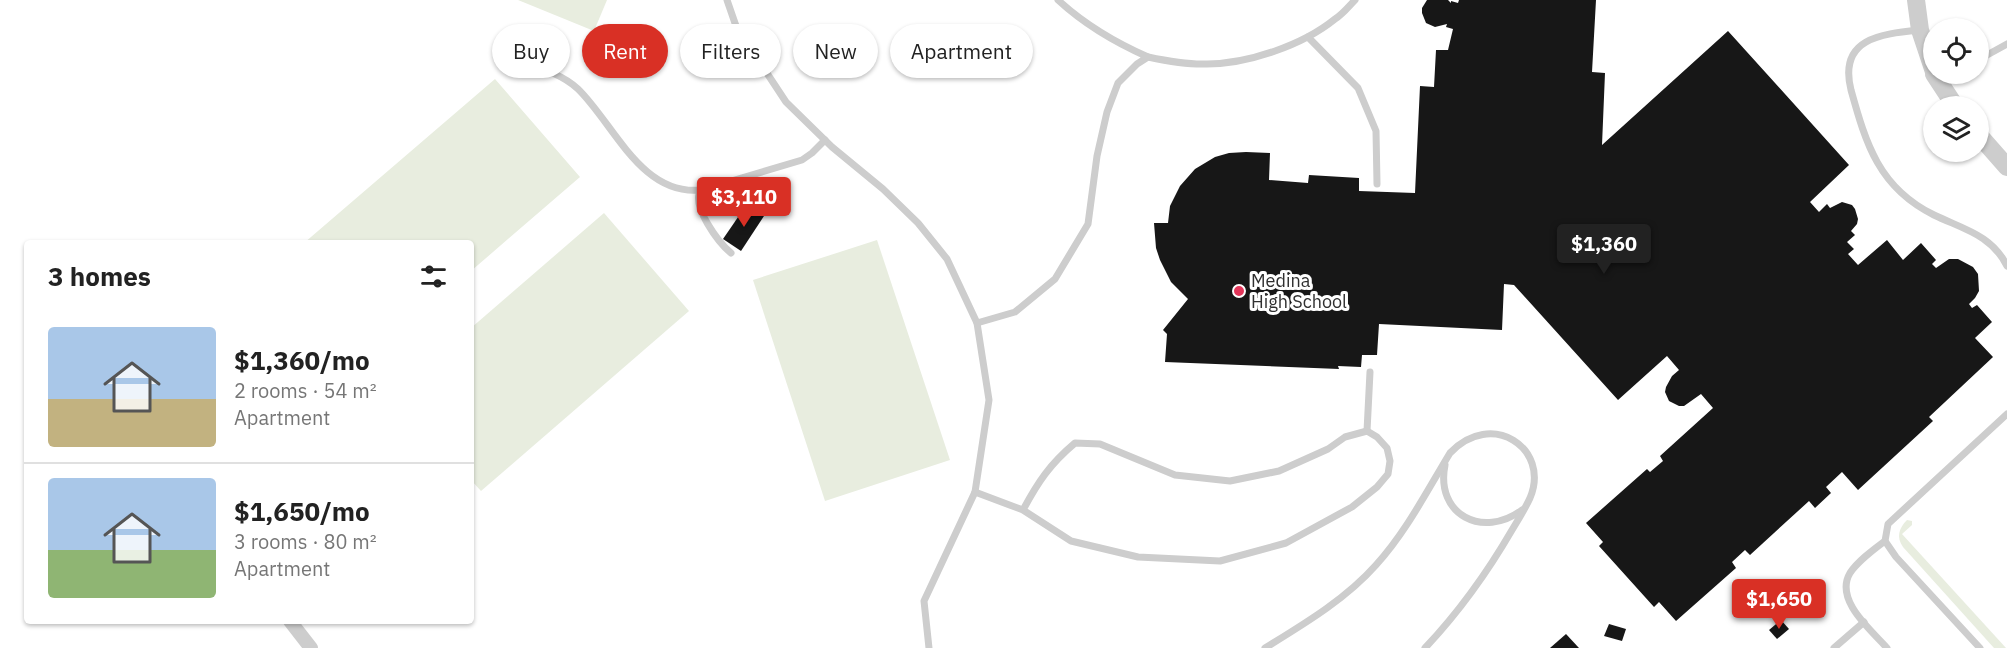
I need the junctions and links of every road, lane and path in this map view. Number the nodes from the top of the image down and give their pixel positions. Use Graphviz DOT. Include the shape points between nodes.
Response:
graph roads {
  1 [pos="727,0"];
  2 [pos="1058,0"];
  3 [pos="1355,0"];
  4 [pos="1916,0"];
  5 [pos="1920,30"];
  6 [pos="1308,37"];
  7 [pos="1923,37"];
  8 [pos="2007,44"];
  9 [pos="1989,54"];
  10 [pos="1148,57"];
  11 [pos="562,78"];
  12 [pos="825,140"];
  13 [pos="1989,147"];
  14 [pos="2007,167"];
  15 [pos="1377,184"];
  16 [pos="701,190"];
  17 [pos="731,253"];
  18 [pos="2007,266"];
  19 [pos="977,323"];
  20 [pos="1370,372"];
  21 [pos="2007,414"];
  22 [pos="1367,431"];
  23 [pos="1450,453"];
  24 [pos="975,492"];
  25 [pos="1530,498"];
  26 [pos="1023,510"];
  27 [pos="1885,541"];
  28 [pos="1864,622"];
  29 [pos="292,624"];
  30 [pos="311,648"];
  31 [pos="929,648"];
  32 [pos="1265,648"];
  33 [pos="1425,648"];
  34 [pos="1834,648"];
  35 [pos="1887,648"];
  36 [pos="1980,648"];
  1 -- 12 [label="lane" via="736,26 786,102"];
  2 -- 10 [label="lane" via="1086,24"];
  3 -- 6 [label="lane" via="1336,19"];
  4 -- 5 [label="street"];
  5 -- 7 [label="street"];
  5 -- 18 [label="lane" via="1871,38 1856,49 1848,72 1865,139 1872,156 1899,190 1933,214 1983,237"];
  6 -- 10 [label="lane" via="1239,60 1207,64"];
  6 -- 15 [label="lane" via="1358,88 1376,131"];
  8 -- 9 [label="lane"];
  10 -- 19 [label="lane" via="1118,83 1097,156 1088,225 1056,279 1015,312"];
  11 -- 16 [label="lane" via="595,108 625,149 648,172 686,192"];
  12 -- 16 [label="lane" via="802,160"];
  12 -- 19 [label="lane" via="918,222 947,260"];
  13 -- 14 [label="street"];
  16 -- 17 [label="lane" via="698,200 709,225"];
  19 -- 24 [label="lane" via="989,400"];
  20 -- 22 [label="lane"];
  21 -- 27 [label="lane" via="1888,524"];
  22 -- 26 [label="lane" via="1345,437 1279,471 1230,481 1175,475 1100,444 1075,443 1054,460"];
  22 -- 26 [label="lane" via="1387,448 1390,461 1388,474 1377,488 1352,507 1286,543 1220,561 1138,557 1071,541"];
  23 -- 25 [label="lane" via="1474,435 1504,435 1517,442 1528,454 1533,468"];
  23 -- 25 [label="lane" via="1443,482 1455,509 1466,518 1495,524 1521,511"];
  23 -- 32 [label="lane" via="1394,544 1375,567 1315,616"];
  24 -- 26 [label="lane"];
  24 -- 31 [label="lane" via="924,600"];
  25 -- 33 [label="lane" via="1496,558 1457,613"];
  27 -- 28 [label="lane" via="1850,573 1845,589"];
  27 -- 36 [label="lane"];
  28 -- 34 [label="lane"];
  28 -- 35 [label="lane"];
  29 -- 30 [label="street"];
}
